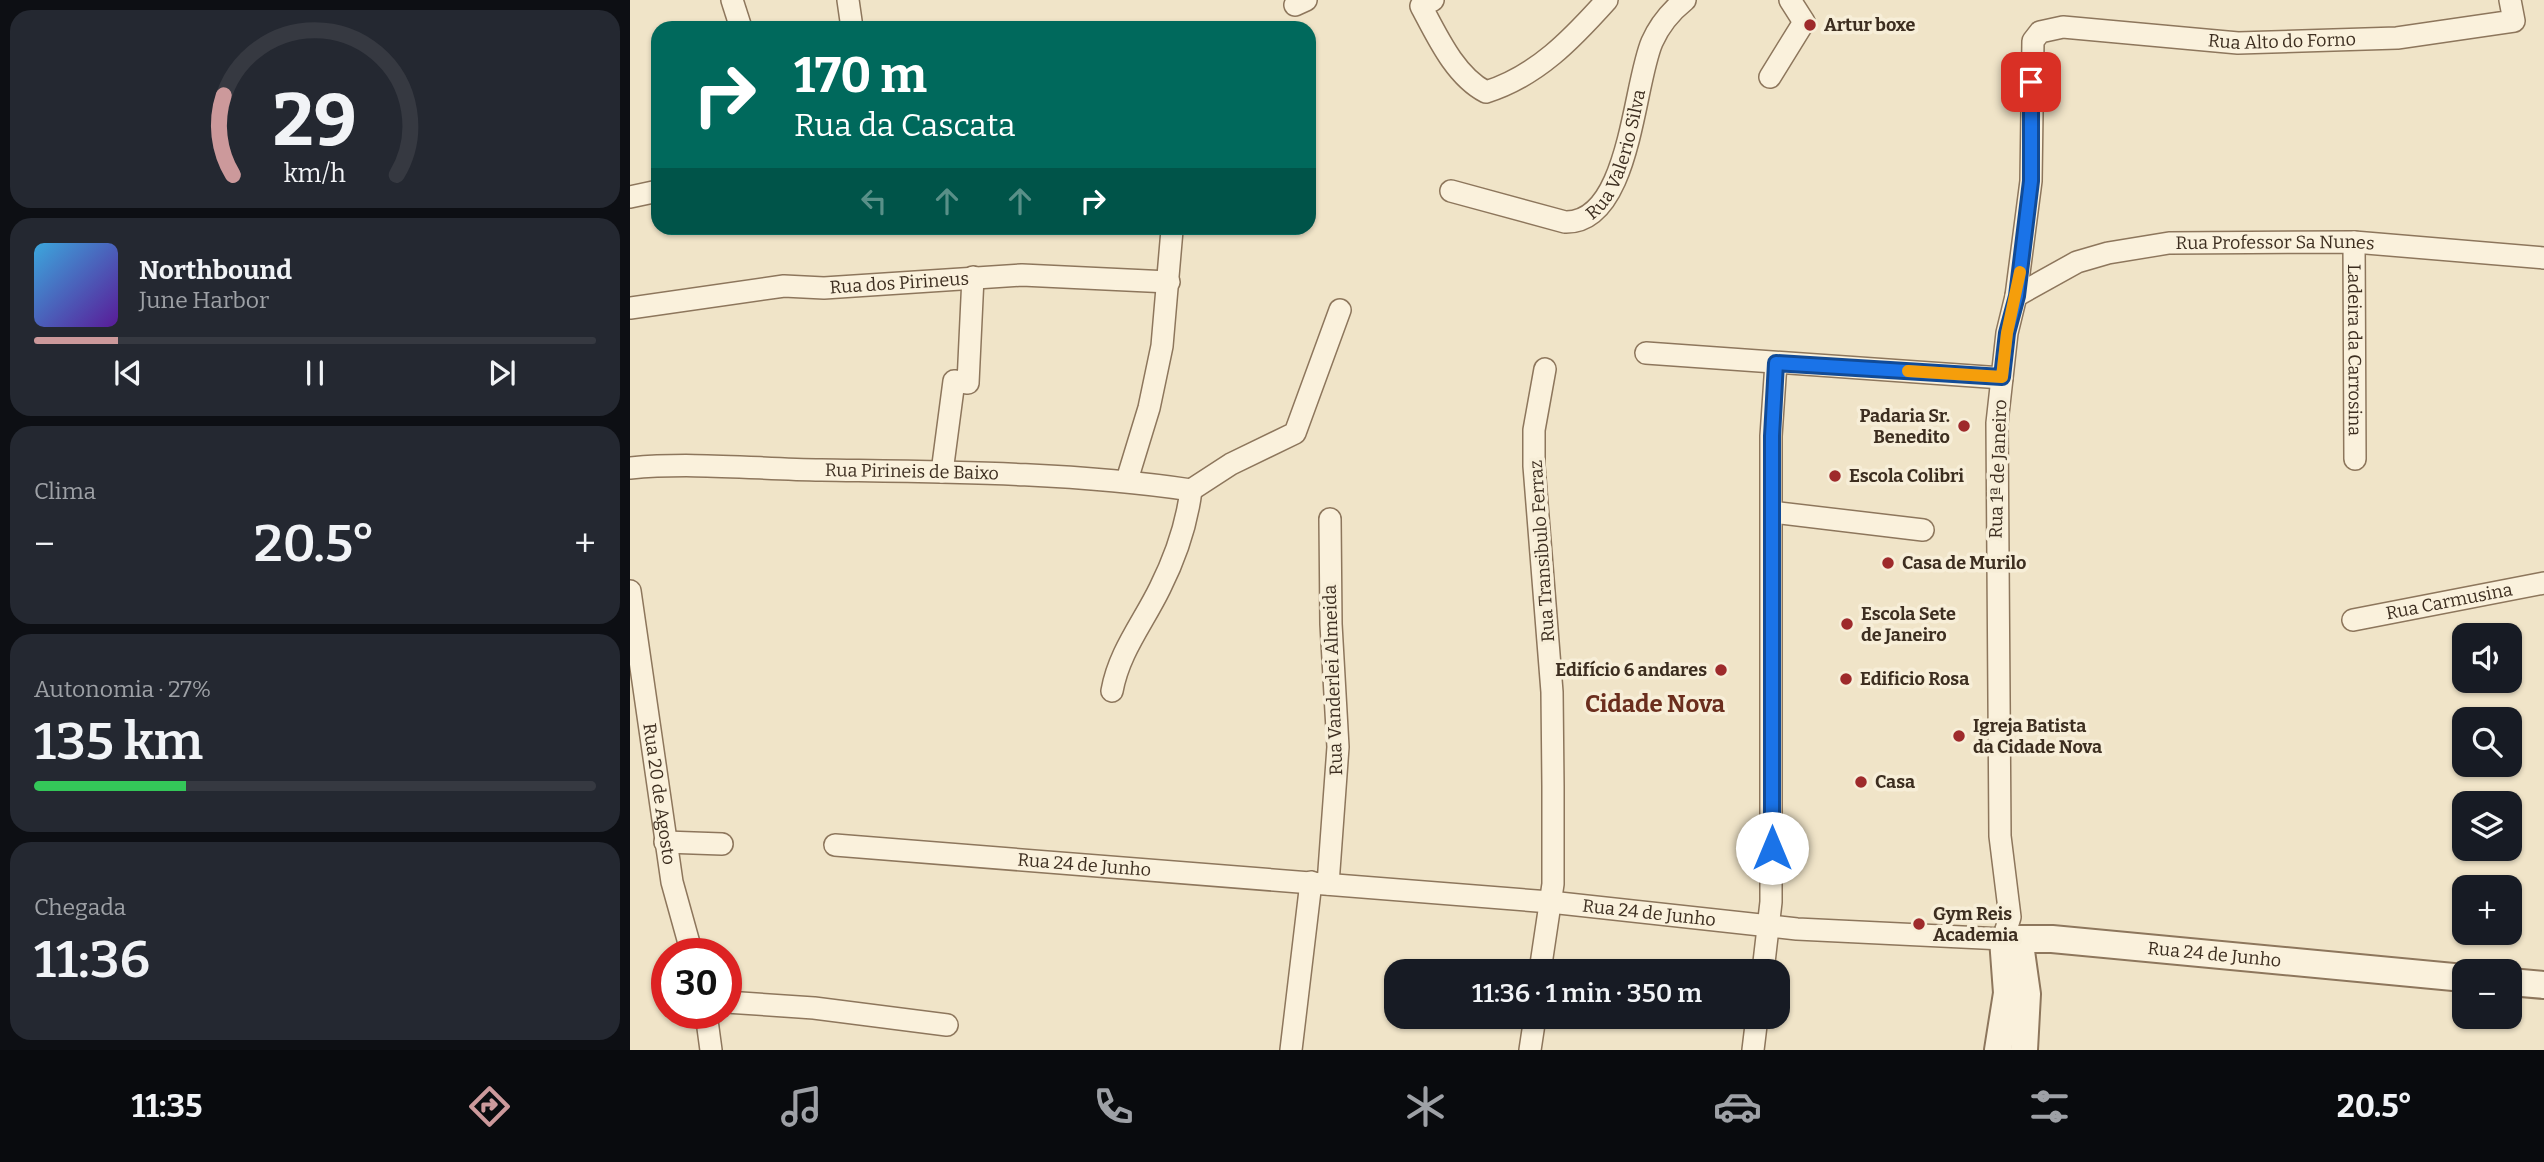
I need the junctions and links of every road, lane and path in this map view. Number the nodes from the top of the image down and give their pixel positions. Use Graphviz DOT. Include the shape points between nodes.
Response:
graph roads {
  1 [pos="732,0"];
  2 [pos="848,0"];
  3 [pos="1606,0"];
  4 [pos="1685,0"];
  5 [pos="1790,0"];
  6 [pos="2510,0"];
  7 [pos="1424,2"];
  8 [pos="739,21"];
  9 [pos="851,21"];
  10 [pos="2033,41"];
  11 [pos="1770,77"];
  12 [pos="1451,191"];
  13 [pos="651,192"];
  14 [pos="630,197"];
  15 [pos="1172,235"];
  16 [pos="2354,242"];
  17 [pos="2544,258"];
  18 [pos="973,277"];
  19 [pos="1169,282"];
  20 [pos="2017,296"];
  21 [pos="630,308"];
  22 [pos="1340,310"];
  23 [pos="1646,352"];
  24 [pos="1776,363"];
  25 [pos="1545,369"];
  26 [pos="2002,377"];
  27 [pos="2355,458"];
  28 [pos="630,468"];
  29 [pos="942,472"];
  30 [pos="1127,481"];
  31 [pos="1191,490"];
  32 [pos="1772,512"];
  33 [pos="1330,519"];
  34 [pos="1923,530"];
  35 [pos="2544,583"];
  36 [pos="630,591"];
  37 [pos="2353,621"];
  38 [pos="1112,691"];
  39 [pos="666,842"];
  40 [pos="722,844"];
  41 [pos="835,845"];
  42 [pos="1320,883"];
  43 [pos="1550,902"];
  44 [pos="1769,926"];
  45 [pos="2011,932"];
  46 [pos="687,938"];
  47 [pos="1542,959"];
  48 [pos="1765,959"];
  49 [pos="2452,977"];
  50 [pos="2522,983"];
  51 [pos="2544,985"];
  52 [pos="742,1003"];
  53 [pos="2016,1019"];
  54 [pos="947,1026"];
  55 [pos="708,1029"];
  56 [pos="1534,1029"];
  57 [pos="1756,1029"];
  58 [pos="710,1050"];
  59 [pos="1291,1050"];
  60 [pos="1531,1050"];
  61 [pos="1753,1050"];
  62 [pos="1998,1050"];
  63 [pos="2024,1050"];
  1 -- 8 [label="street"];
  2 -- 9 [label="street"];
  3 -- 7 [label="street" via="1548,60 1486,92 1462,72"];
  4 -- 12 [label="street, Rua Valerio Silva" via="1660,25 1652,43 1627,148 1592,216 1579,223 1565,222"];
  5 -- 11 [label="street" via="1804,22"];
  6 -- 10 [label="street, Rua Alto do Forno" via="2514,21 2397,38 2238,43 2063,27 2040,32"];
  10 -- 20 [label="street, Rua 1ª de Janeiro" via="2031,181"];
  13 -- 14 [label="street"];
  15 -- 19 [label="street"];
  16 -- 17 [label="street, Rua Professor Sa Nunes"];
  16 -- 20 [label="street, Rua Professor Sa Nunes" via="2200,242 2143,247 2077,262"];
  16 -- 27 [label="street, Ladeira da Carrosina"];
  18 -- 19 [label="street, Rua dos Pirineus"];
  18 -- 21 [label="street, Rua dos Pirineus" via="824,288 784,286"];
  18 -- 29 [label="street" via="968,383 954,381"];
  19 -- 30 [label="street" via="1157,375"];
  20 -- 26 [label="street, Rua 1ª de Janeiro"];
  22 -- 31 [label="street" via="1295,433 1231,464"];
  23 -- 24 [label="street"];
  24 -- 26 [label="street"];
  24 -- 32 [label="street"];
  25 -- 43 [label="street, Rua Transibulo Ferraz" via="1534,430 1534,466 1552,692"];
  26 -- 45 [label="street, Rua 1ª de Janeiro" via="1995,478 2000,836"];
  28 -- 29 [label="street, Rua Pirineis de Baixo"];
  29 -- 30 [label="street, Rua Pirineis de Baixo"];
  30 -- 31 [label="street, Rua Pirineis de Baixo"];
  31 -- 38 [label="street" via="1169,566 1120,659"];
  32 -- 34 [label="street"];
  32 -- 44 [label="street"];
  33 -- 42 [label="street, Rua Vanderlei Almeida" via="1338,747"];
  35 -- 37 [label="street, Rua Carmusina"];
  36 -- 39 [label="street, Rua 20 de Agosto"];
  39 -- 40 [label="street"];
  39 -- 46 [label="street, Rua 20 de Agosto"];
  41 -- 42 [label="street, Rua 24 de Junho"];
  42 -- 43 [label="street, Rua 24 de Junho"];
  42 -- 59 [label="street, Rua Vanderlei Almeida"];
  43 -- 44 [label="street, Rua 24 de Junho"];
  43 -- 47 [label="street, Rua Transibulo Ferraz"];
  44 -- 45 [label="street, Rua 24 de Junho"];
  44 -- 48 [label="street"];
  45 -- 49 [label="street, Rua 24 de Junho"];
  45 -- 53 [label="street"];
  50 -- 51 [label="street"];
  52 -- 54 [label="street"];
  53 -- 62 [label="street"];
  53 -- 63 [label="street"];
  55 -- 58 [label="street"];
  56 -- 60 [label="street"];
  57 -- 61 [label="street"];
}
